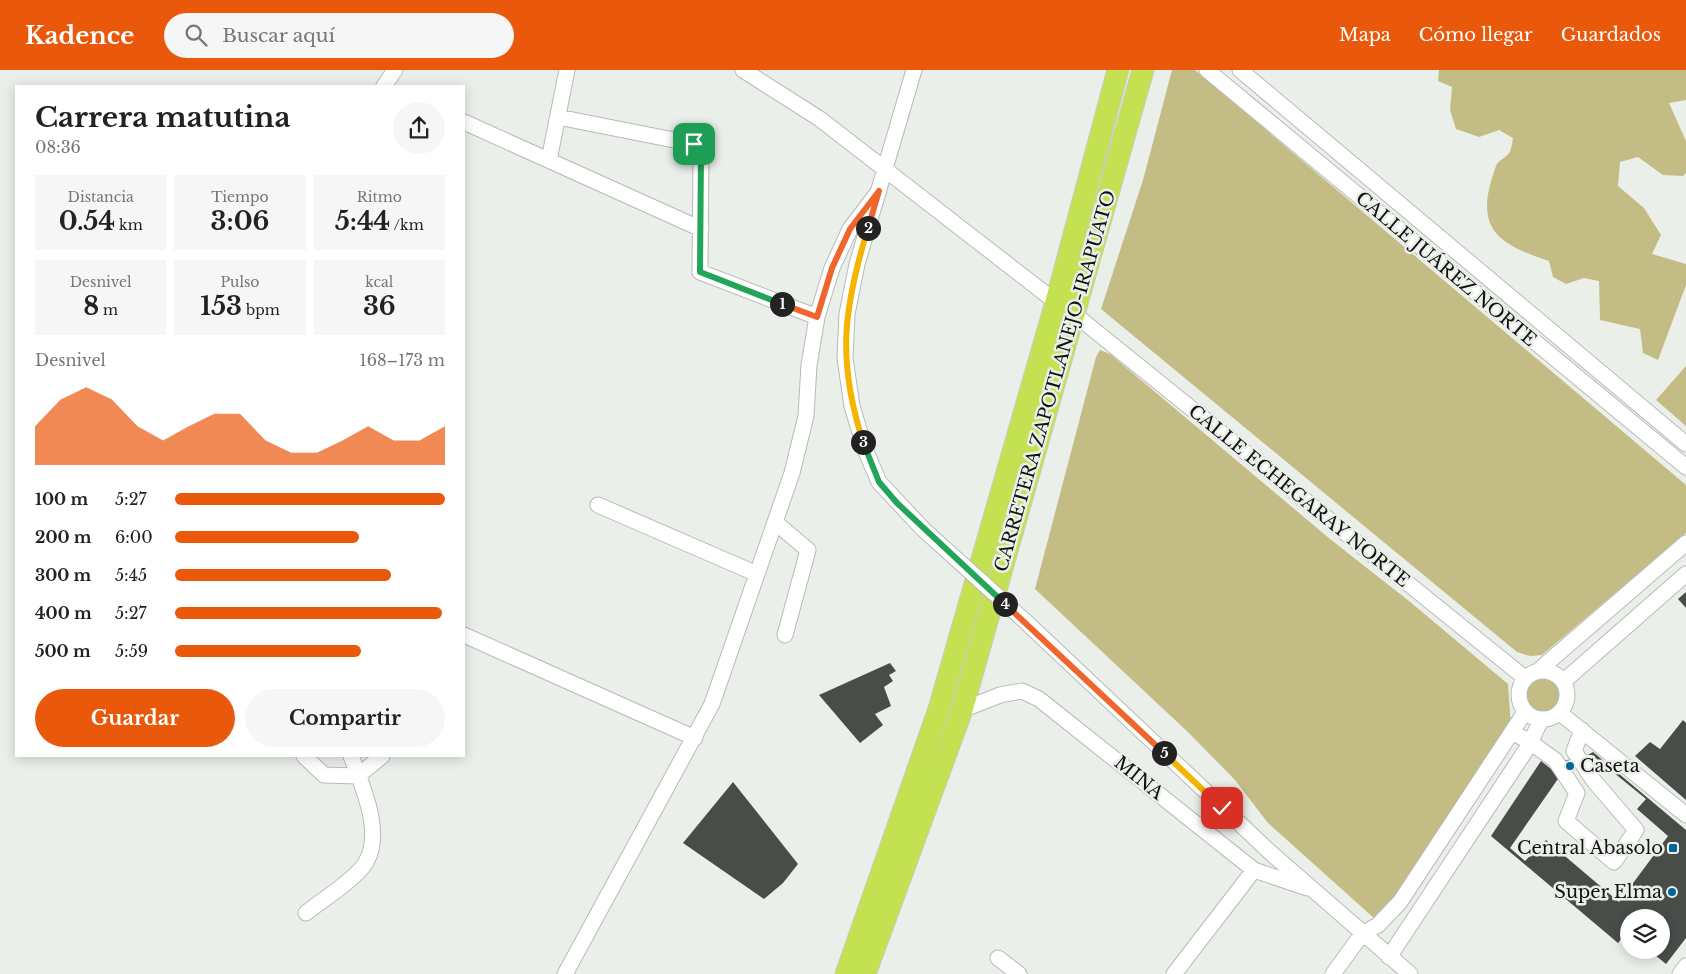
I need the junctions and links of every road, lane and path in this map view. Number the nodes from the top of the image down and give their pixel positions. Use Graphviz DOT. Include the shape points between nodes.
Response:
graph roads {
  1 [pos="395,70"];
  2 [pos="568,70"];
  3 [pos="914,70"];
  4 [pos="1118,70"];
  5 [pos="1143,70"];
  6 [pos="1207,70"];
  7 [pos="1240,70"];
  8 [pos="749,71"];
  9 [pos="385,85"];
  10 [pos="558,117"];
  11 [pos="465,122"];
  12 [pos="549,160"];
  13 [pos="1353,165"];
  14 [pos="885,170"];
  15 [pos="1340,180"];
  16 [pos="879,191"];
  17 [pos="701,229"];
  18 [pos="1056,302"];
  19 [pos="1073,313"];
  20 [pos="817,317"];
  21 [pos="1686,444"];
  22 [pos="1686,467"];
  23 [pos="598,505"];
  24 [pos="775,522"];
  25 [pos="1686,543"];
  26 [pos="757,574"];
  27 [pos="1686,574"];
  28 [pos="465,635"];
  29 [pos="785,635"];
  30 [pos="1539,670"];
  31 [pos="1525,678"];
  32 [pos="1564,681"];
  33 [pos="962,710"];
  34 [pos="1525,712"];
  35 [pos="1560,713"];
  36 [pos="1541,720"];
  37 [pos="1582,730"];
  38 [pos="1512,732"];
  39 [pos="695,738"];
  40 [pos="1530,742"];
  41 [pos="305,757"];
  42 [pos="350,757"];
  43 [pos="381,757"];
  44 [pos="358,776"];
  45 [pos="1686,815"];
  46 [pos="1254,870"];
  47 [pos="1313,890"];
  48 [pos="306,912"];
  49 [pos="1362,934"];
  50 [pos="1389,957"];
  51 [pos="998,958"];
  52 [pos="1686,966"];
  53 [pos="565,974"];
  54 [pos="846,974"];
  55 [pos="865,974"];
  56 [pos="1019,974"];
  57 [pos="1174,974"];
  58 [pos="1333,974"];
  59 [pos="1410,974"];
  60 [pos="1680,974"];
  1 -- 9 [label="street"];
  2 -- 10 [label="street"];
  3 -- 14 [label="street"];
  4 -- 18 [label="highway"];
  5 -- 19 [label="highway, CARRETERA ZAPOTLANEJO-IRAPUATO"];
  6 -- 15 [label="street, CALLE JUÁREZ NORTE"];
  7 -- 13 [label="street, CALLE JUÁREZ NORTE"];
  8 -- 14 [label="street" via="820,119"];
  10 -- 12 [label="street"];
  10 -- 17 [label="street" via="694,144 701,153"];
  11 -- 12 [label="street"];
  12 -- 17 [label="street"];
  13 -- 15 [label="street"];
  13 -- 21 [label="street, CALLE JUÁREZ NORTE"];
  14 -- 16 [label="street"];
  14 -- 18 [label="street"];
  15 -- 22 [label="street, CALLE JUÁREZ NORTE"];
  16 -- 20 [label="street" via="850,229 832,268"];
  16 -- 47 [label="street, bridge" via="855,274 847,314 845,358 852,406 879,482 923,530"];
  17 -- 20 [label="street" via="700,272"];
  18 -- 54 [label="highway" via="939,709"];
  19 -- 31 [label="street, CALLE ECHEGARAY NORTE"];
  19 -- 33 [label="highway, CARRETERA ZAPOTLANEJO-IRAPUATO"];
  20 -- 24 [label="street" via="809,365 806,416 792,473"];
  23 -- 26 [label="street"];
  24 -- 26 [label="street"];
  24 -- 29 [label="street" via="808,550"];
  25 -- 30 [label="street"];
  26 -- 39 [label="street" via="712,704"];
  27 -- 32 [label="street"];
  28 -- 39 [label="street"];
  30 -- 31 [label="street"];
  30 -- 32 [label="street" via="1553,672"];
  31 -- 34 [label="street" via="1519,689"];
  32 -- 35 [label="street" via="1568,692 1567,704"];
  33 -- 46 [label="street, MINA" via="1000,694 1022,691 1039,699"];
  33 -- 55 [label="highway, CARRETERA ZAPOTLANEJO-IRAPUATO"];
  34 -- 36 [label="street"];
  34 -- 38 [label="street"];
  35 -- 36 [label="street"];
  35 -- 37 [label="street"];
  36 -- 40 [label="street"];
  37 -- 40 [label="street" via="1574,751 1594,781 1636,830 1614,862 1566,821 1577,792 1555,760"];
  37 -- 45 [label="street"];
  38 -- 40 [label="street"];
  38 -- 49 [label="street" via="1400,902 1378,925"];
  39 -- 53 [label="street"];
  40 -- 50 [label="street"];
  41 -- 44 [label="street" via="324,775"];
  42 -- 44 [label="street"];
  43 -- 44 [label="street"];
  44 -- 48 [label="street" via="365,790 373,836 371,852 361,869"];
  46 -- 47 [label="street, MINA"];
  46 -- 57 [label="street"];
  47 -- 49 [label="street"];
  49 -- 50 [label="street"];
  49 -- 58 [label="street"];
  50 -- 59 [label="street"];
  51 -- 56 [label="street"];
  52 -- 60 [label="street"];
}
